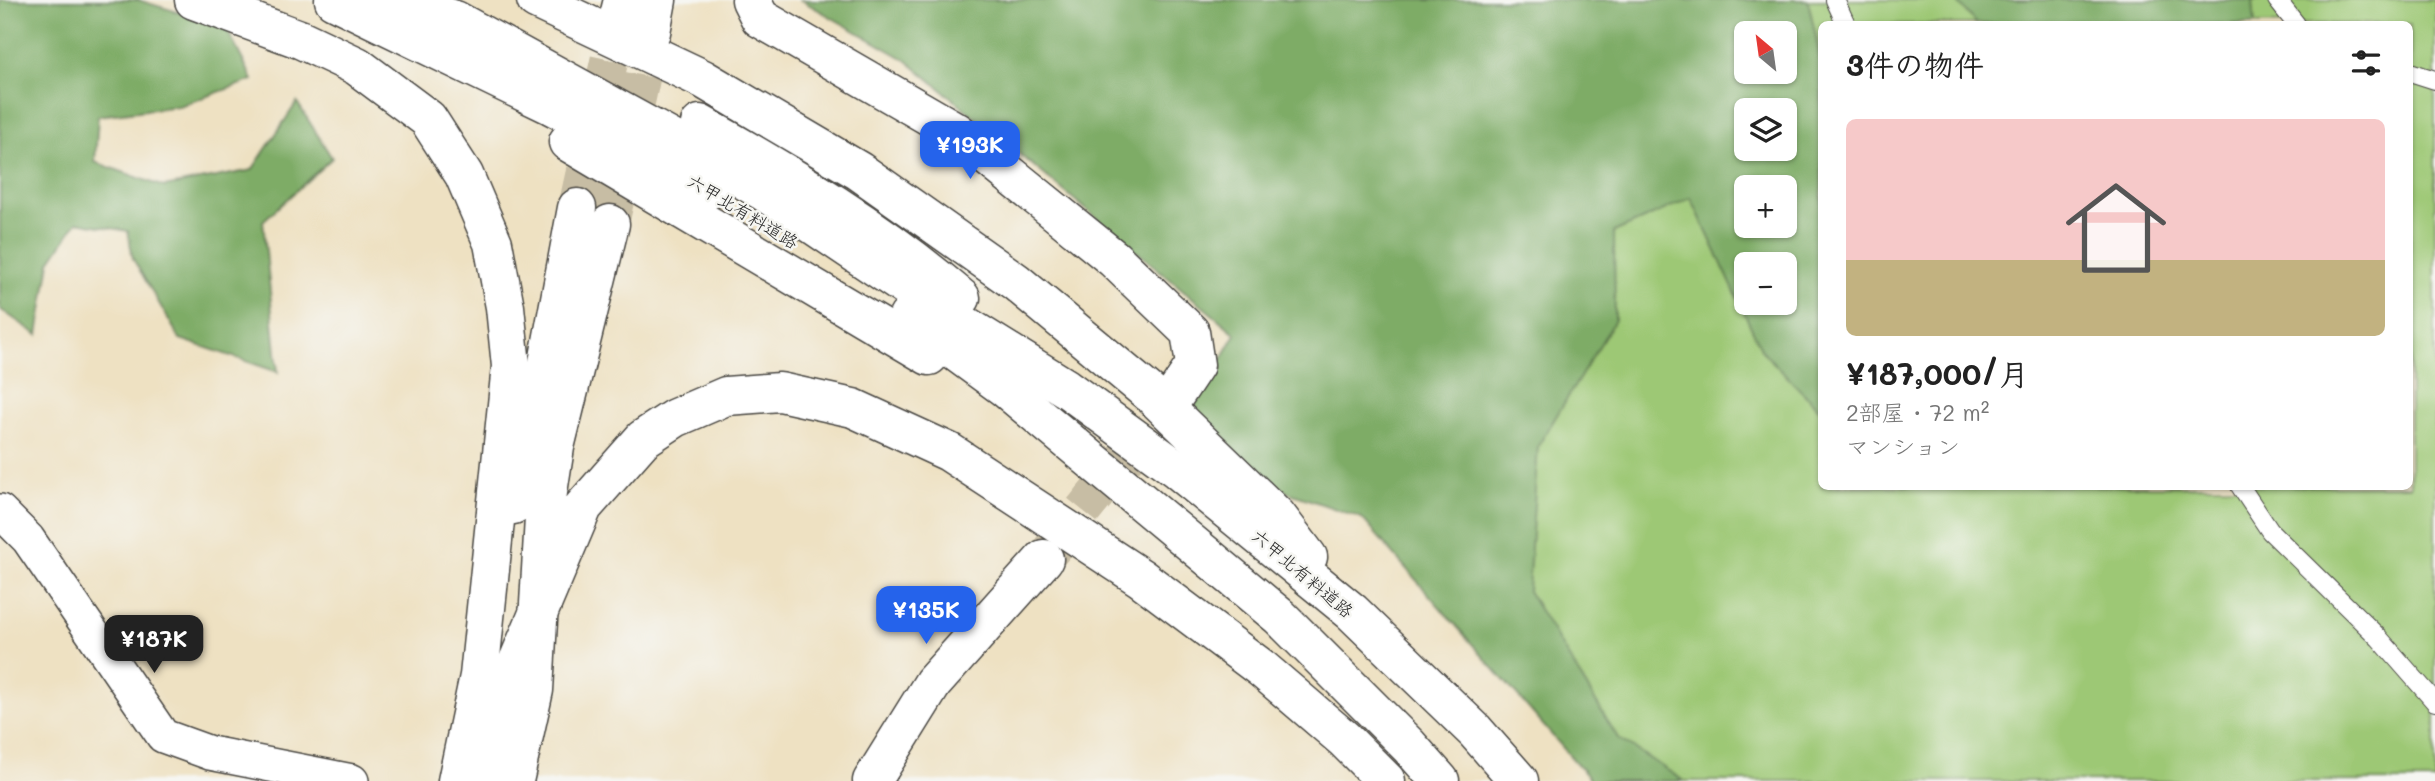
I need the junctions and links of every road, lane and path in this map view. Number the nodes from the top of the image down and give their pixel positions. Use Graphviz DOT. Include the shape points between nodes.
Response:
graph roads {
  1 [pos="194,0"];
  2 [pos="334,0"];
  3 [pos="536,0"];
  4 [pos="751,0"];
  5 [pos="1835,0"];
  6 [pos="2277,0"];
  7 [pos="400,17"];
  8 [pos="1845,21"];
  9 [pos="2294,21"];
  10 [pos="2413,73"];
  11 [pos="2435,80"];
  12 [pos="1169,404"];
  13 [pos="2243,490"];
  14 [pos="0,511"];
  15 [pos="1044,559"];
  16 [pos="490,580"];
  17 [pos="1352,612"];
  18 [pos="537,617"];
  19 [pos="2435,702"];
  20 [pos="352,781"];
  21 [pos="432,781"];
  22 [pos="457,781"];
  23 [pos="486,781"];
  24 [pos="514,781"];
  25 [pos="872,781"];
  26 [pos="1386,781"];
  27 [pos="1440,781"];
  28 [pos="1519,781"];
  1 -- 16 [label="main road" via="357,66 428,119 464,175 493,243 511,366"];
  2 -- 7 [label="main road, 六甲北有料道路"];
  3 -- 17 [label="main road" via="703,79 859,171 1016,282 1153,396 1277,516"];
  4 -- 12 [label="main road" via="760,18 957,132 1114,259 1190,332 1195,365"];
  5 -- 8 [label="lane"];
  6 -- 9 [label="lane"];
  7 -- 17 [label="main road, 六甲北有料道路" via="454,20 575,55 789,175 930,272 1066,388 1178,470"];
  7 -- 27 [label="main road, 六甲北有料道路" via="533,121 1054,430 1280,617"];
  10 -- 11 [label="lane"];
  13 -- 19 [label="lane" via="2270,531 2379,638"];
  14 -- 20 [label="street" via="28,539 163,736 210,753"];
  15 -- 25 [label="main road" via="933,683"];
  16 -- 18 [label="main road" via="594,216 544,518"];
  16 -- 21 [label="main road" via="452,674"];
  16 -- 22 [label="main road" via="479,676"];
  17 -- 28 [label="main road, 六甲北有料道路" via="1475,731"];
  18 -- 23 [label="main road" via="508,685"];
  18 -- 24 [label="main road" via="534,690"];
  18 -- 26 [label="main road" via="583,507 643,439 726,396 780,392 853,408 949,452 1141,578 1261,668 1345,739"];
}
